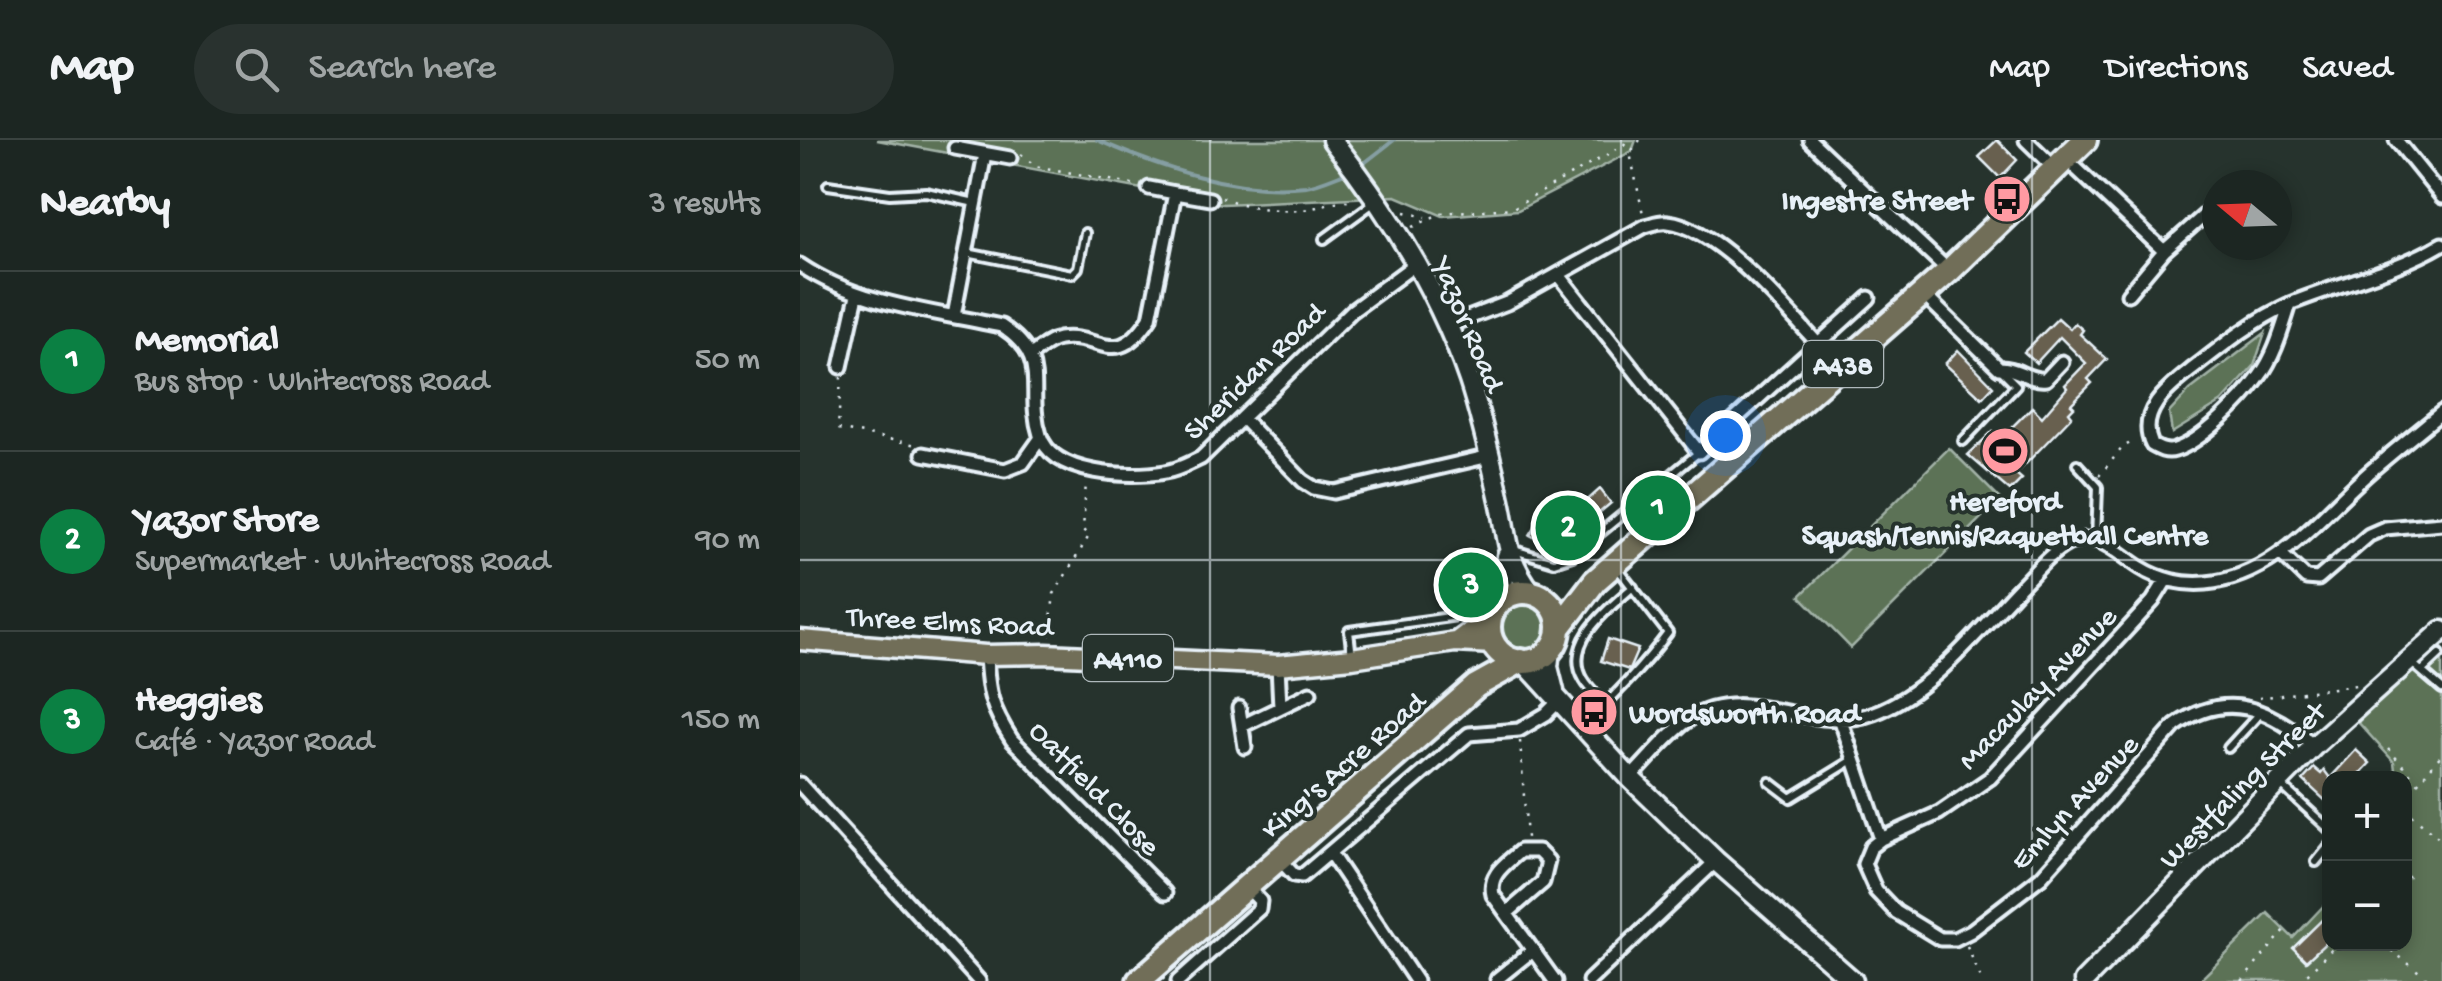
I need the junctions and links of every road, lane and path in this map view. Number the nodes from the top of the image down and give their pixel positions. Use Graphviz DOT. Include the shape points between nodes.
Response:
graph roads {
  1 [pos="1332,140"];
  2 [pos="1626,140"];
  3 [pos="1640,140"];
  4 [pos="1810,140"];
  5 [pos="2026,140"];
  6 [pos="2085,140"];
  7 [pos="2396,140"];
  8 [pos="955,148"];
  9 [pos="1011,152"];
  10 [pos="985,154"];
  11 [pos="2061,164"];
  12 [pos="1150,184"];
  13 [pos="828,185"];
  14 [pos="1174,193"];
  15 [pos="1211,195"];
  16 [pos="2442,197"];
  17 [pos="1373,203"];
  18 [pos="975,204"];
  19 [pos="1399,209"];
  20 [pos="2202,217"];
  21 [pos="1428,218"];
  22 [pos="1645,226"];
  23 [pos="1085,233"];
  24 [pos="1400,236"];
  25 [pos="1324,240"];
  26 [pos="2442,244"];
  27 [pos="2164,251"];
  28 [pos="966,253"];
  29 [pos="1418,263"];
  30 [pos="800,265"];
  31 [pos="1948,271"];
  32 [pos="1559,275"];
  33 [pos="1923,294"];
  34 [pos="2128,294"];
  35 [pos="857,295"];
  36 [pos="1869,298"];
  37 [pos="2290,304"];
  38 [pos="954,316"];
  39 [pos="1447,326"];
  40 [pos="1818,344"];
  41 [pos="1031,355"];
  42 [pos="2062,362"];
  43 [pos="841,367"];
  44 [pos="1999,368"];
  45 [pos="1758,399"];
  46 [pos="2442,412"];
  47 [pos="1243,419"];
  48 [pos="1776,422"];
  49 [pos="2147,434"];
  50 [pos="1040,439"];
  51 [pos="1962,441"];
  52 [pos="1698,452"];
  53 [pos="923,454"];
  54 [pos="1490,456"];
  55 [pos="2077,464"];
  56 [pos="1086,471"];
  57 [pos="2094,480"];
  58 [pos="2442,522"];
  59 [pos="2096,540"];
  60 [pos="1508,550"];
  61 [pos="2280,553"];
  62 [pos="1614,564"];
  63 [pos="1596,580"];
  64 [pos="2166,580"];
  65 [pos="1633,587"];
  66 [pos="1537,595"];
  67 [pos="1496,608"];
  68 [pos="1457,616"];
  69 [pos="1554,639"];
  70 [pos="800,640"];
  71 [pos="1455,642"];
  72 [pos="2439,645"];
  73 [pos="1495,646"];
  74 [pos="1046,654"];
  75 [pos="986,655"];
  76 [pos="1352,658"];
  77 [pos="1522,661"];
  78 [pos="1278,665"];
  79 [pos="2416,665"];
  80 [pos="2386,681"];
  81 [pos="1476,686"];
  82 [pos="2442,689"];
  83 [pos="1310,693"];
  84 [pos="2249,700"];
  85 [pos="1558,701"];
  86 [pos="1606,704"];
  87 [pos="1280,707"];
  88 [pos="1240,708"];
  89 [pos="2262,711"];
  90 [pos="1840,720"];
  91 [pos="1242,726"];
  92 [pos="1583,728"];
  93 [pos="1519,730"];
  94 [pos="2314,746"];
  95 [pos="1246,747"];
  96 [pos="2228,748"];
  97 [pos="2388,748"];
  98 [pos="2442,754"];
  99 [pos="1854,759"];
  100 [pos="1630,778"];
  101 [pos="2418,781"];
  102 [pos="1770,782"];
  103 [pos="2279,783"];
  104 [pos="800,784"];
  105 [pos="2412,789"];
  106 [pos="2412,815"];
  107 [pos="2322,823"];
  108 [pos="1881,839"];
  109 [pos="2442,841"];
  110 [pos="1528,849"];
  111 [pos="1330,854"];
  112 [pos="2322,855"];
  113 [pos="1279,859"];
  114 [pos="1716,861"];
  115 [pos="2316,862"];
  116 [pos="1247,886"];
  117 [pos="1165,893"];
  118 [pos="1507,913"];
  119 [pos="2285,930"];
  120 [pos="1962,935"];
  121 [pos="1532,950"];
  122 [pos="2330,951"];
  123 [pos="2392,951"];
  124 [pos="1497,979"];
  125 [pos="979,981"];
  126 [pos="1139,981"];
  127 [pos="1178,981"];
  128 [pos="1416,981"];
  129 [pos="1555,981"];
  130 [pos="1589,981"];
  131 [pos="1853,981"];
  132 [pos="1982,981"];
  133 [pos="2084,981"];
  134 [pos="2242,981"];
  135 [pos="2300,981"];
  136 [pos="2431,981"];
  1 -- 17 [label="street, Yazor Road"];
  2 -- 21 [label="path" via="1513,208"];
  3 -- 22 [label="path" via="1630,153"];
  4 -- 31 [label="street"];
  5 -- 11 [label="street"];
  6 -- 11 [label="highway, A438"];
  7 -- 16 [label="street"];
  8 -- 10 [label="street"];
  9 -- 10 [label="street"];
  9 -- 12 [label="path" via="1035,166"];
  10 -- 18 [label="street"];
  11 -- 27 [label="street"];
  11 -- 31 [label="highway, A438"];
  12 -- 14 [label="street"];
  13 -- 18 [label="lane" via="926,192"];
  14 -- 15 [label="street"];
  14 -- 41 [label="street" via="1150,318 1139,334 1110,348 1063,338"];
  15 -- 17 [label="path" via="1282,210 1338,199"];
  17 -- 24 [label="street, Yazor Road"];
  17 -- 25 [label="lane"];
  18 -- 28 [label="street"];
  19 -- 21 [label="path"];
  20 -- 27 [label="street"];
  21 -- 24 [label="path"];
  22 -- 32 [label="street"];
  22 -- 40 [label="street" via="1681,224 1713,243 1757,278"];
  23 -- 28 [label="lane" via="1072,274"];
  24 -- 29 [label="street, Yazor Road"];
  26 -- 37 [label="street"];
  27 -- 34 [label="street"];
  28 -- 38 [label="street"];
  29 -- 39 [label="street, Yazor Road"];
  29 -- 47 [label="street, Sheridan Road" via="1352,311"];
  30 -- 35 [label="street"];
  31 -- 33 [label="highway, A438"];
  32 -- 39 [label="street"];
  32 -- 52 [label="street"];
  33 -- 44 [label="street"];
  33 -- 48 [label="highway, A438"];
  35 -- 38 [label="street"];
  35 -- 43 [label="street"];
  36 -- 40 [label="street"];
  37 -- 49 [label="street" via="2244,328 2174,384 2157,402"];
  37 -- 49 [label="street" via="2260,377 2234,406 2174,450 2152,445"];
  38 -- 41 [label="street" via="1001,326"];
  39 -- 54 [label="street, Yazor Road"];
  40 -- 45 [label="street"];
  41 -- 50 [label="street"];
  42 -- 44 [label="street" via="2046,380"];
  43 -- 53 [label="path" via="838,429 918,446"];
  44 -- 51 [label="lane" via="2016,385"];
  45 -- 48 [label="street"];
  45 -- 52 [label="street"];
  46 -- 61 [label="street"];
  47 -- 54 [label="street" via="1304,481 1334,492"];
  47 -- 56 [label="street, Sheridan Road" via="1202,458 1170,472"];
  48 -- 62 [label="highway, A438"];
  49 -- 57 [label="path" via="2124,446"];
  50 -- 53 [label="street" via="1023,463 1005,470"];
  50 -- 56 [label="street" via="1059,459"];
  52 -- 60 [label="lane" via="1572,556 1554,562"];
  54 -- 60 [label="street, Yazor Road"];
  55 -- 57 [label="lane"];
  56 -- 74 [label="path" via="1083,530 1089,536 1054,594"];
  57 -- 59 [label="lane"];
  58 -- 61 [label="street" via="2385,528 2318,579 2306,578"];
  59 -- 64 [label="street"];
  59 -- 90 [label="street" via="2076,540 2047,559 1922,687 1869,716"];
  60 -- 66 [label="street, Yazor Road"];
  60 -- 67 [label="street, Yazor Road"];
  61 -- 64 [label="street" via="2237,577"];
  62 -- 63 [label="highway, A438"];
  62 -- 65 [label="lane"];
  63 -- 66 [label="highway, A438"];
  63 -- 69 [label="highway, A438"];
  64 -- 108 [label="street, Macaulay Avenue" via="1990,778 1939,813"];
  65 -- 86 [label="lane" via="1589,628 1580,656 1582,678"];
  65 -- 86 [label="lane" via="1668,633"];
  66 -- 67 [label="highway, A438" via="1515,593"];
  66 -- 69 [label="highway" via="1555,611"];
  67 -- 71 [label="main road, Three Elms Road / A4110"];
  67 -- 73 [label="highway" via="1490,633"];
  68 -- 76 [label="lane" via="1349,632"];
  69 -- 77 [label="highway, A438" via="1541,657"];
  69 -- 85 [label="street" via="1549,680"];
  70 -- 75 [label="main road, Three Elms Road / A4110"];
  71 -- 73 [label="main road, Three Elms Road / A4110"];
  71 -- 76 [label="main road, Three Elms Road / A4110"];
  72 -- 79 [label="street, Westfaling Street"];
  73 -- 77 [label="highway"];
  73 -- 81 [label="highway, King's Acre Road / A438"];
  74 -- 75 [label="main road, Three Elms Road / A4110"];
  74 -- 78 [label="main road, Three Elms Road / A4110"];
  75 -- 117 [label="street, Oatfield Close" via="988,692 1012,740"];
  76 -- 78 [label="main road, Three Elms Road / A4110"];
  77 -- 81 [label="highway, King's Acre Road / A438"];
  77 -- 85 [label="street"];
  78 -- 87 [label="street"];
  79 -- 80 [label="street, Westfaling Street"];
  79 -- 82 [label="lane"];
  80 -- 84 [label="path"];
  80 -- 94 [label="street, Westfaling Street"];
  81 -- 113 [label="highway, King's Acre Road / A438"];
  83 -- 87 [label="street"];
  85 -- 92 [label="street"];
  85 -- 93 [label="street"];
  86 -- 92 [label="lane"];
  87 -- 91 [label="street"];
  88 -- 91 [label="street"];
  89 -- 94 [label="street, Emlyn Avenue"];
  89 -- 96 [label="lane"];
  89 -- 120 [label="street, Emlyn Avenue" via="2219,706 2175,726 2041,877"];
  90 -- 99 [label="street"];
  90 -- 100 [label="street" via="1737,704 1708,709 1687,720"];
  91 -- 95 [label="street"];
  92 -- 100 [label="street"];
  93 -- 110 [label="path"];
  93 -- 111 [label="street" via="1469,734"];
  94 -- 103 [label="street, Westfaling Street"];
  97 -- 101 [label="path"];
  98 -- 101 [label="path"];
  99 -- 102 [label="lane" via="1791,798"];
  99 -- 108 [label="street"];
  100 -- 114 [label="street"];
  101 -- 105 [label="path"];
  103 -- 107 [label="lane"];
  103 -- 133 [label="street, Westfaling Street"];
  104 -- 125 [label="street"];
  106 -- 109 [label="path"];
  108 -- 120 [label="street" via="1870,846 1864,864 1876,891 1918,928 1940,939"];
  110 -- 118 [label="street" via="1495,874 1491,886"];
  110 -- 118 [label="street" via="1548,861 1548,872"];
  111 -- 113 [label="street" via="1302,876"];
  111 -- 128 [label="street"];
  112 -- 115 [label="lane"];
  113 -- 116 [label="highway, King's Acre Road / A438"];
  114 -- 130 [label="street"];
  114 -- 131 [label="street"];
  116 -- 126 [label="highway, King's Acre Road / A438"];
  116 -- 127 [label="street" via="1260,901 1258,909"];
  118 -- 121 [label="street"];
  119 -- 134 [label="path"];
  120 -- 132 [label="path"];
  121 -- 124 [label="street"];
  121 -- 129 [label="street"];
  122 -- 135 [label="path"];
  123 -- 136 [label="path"];
}
